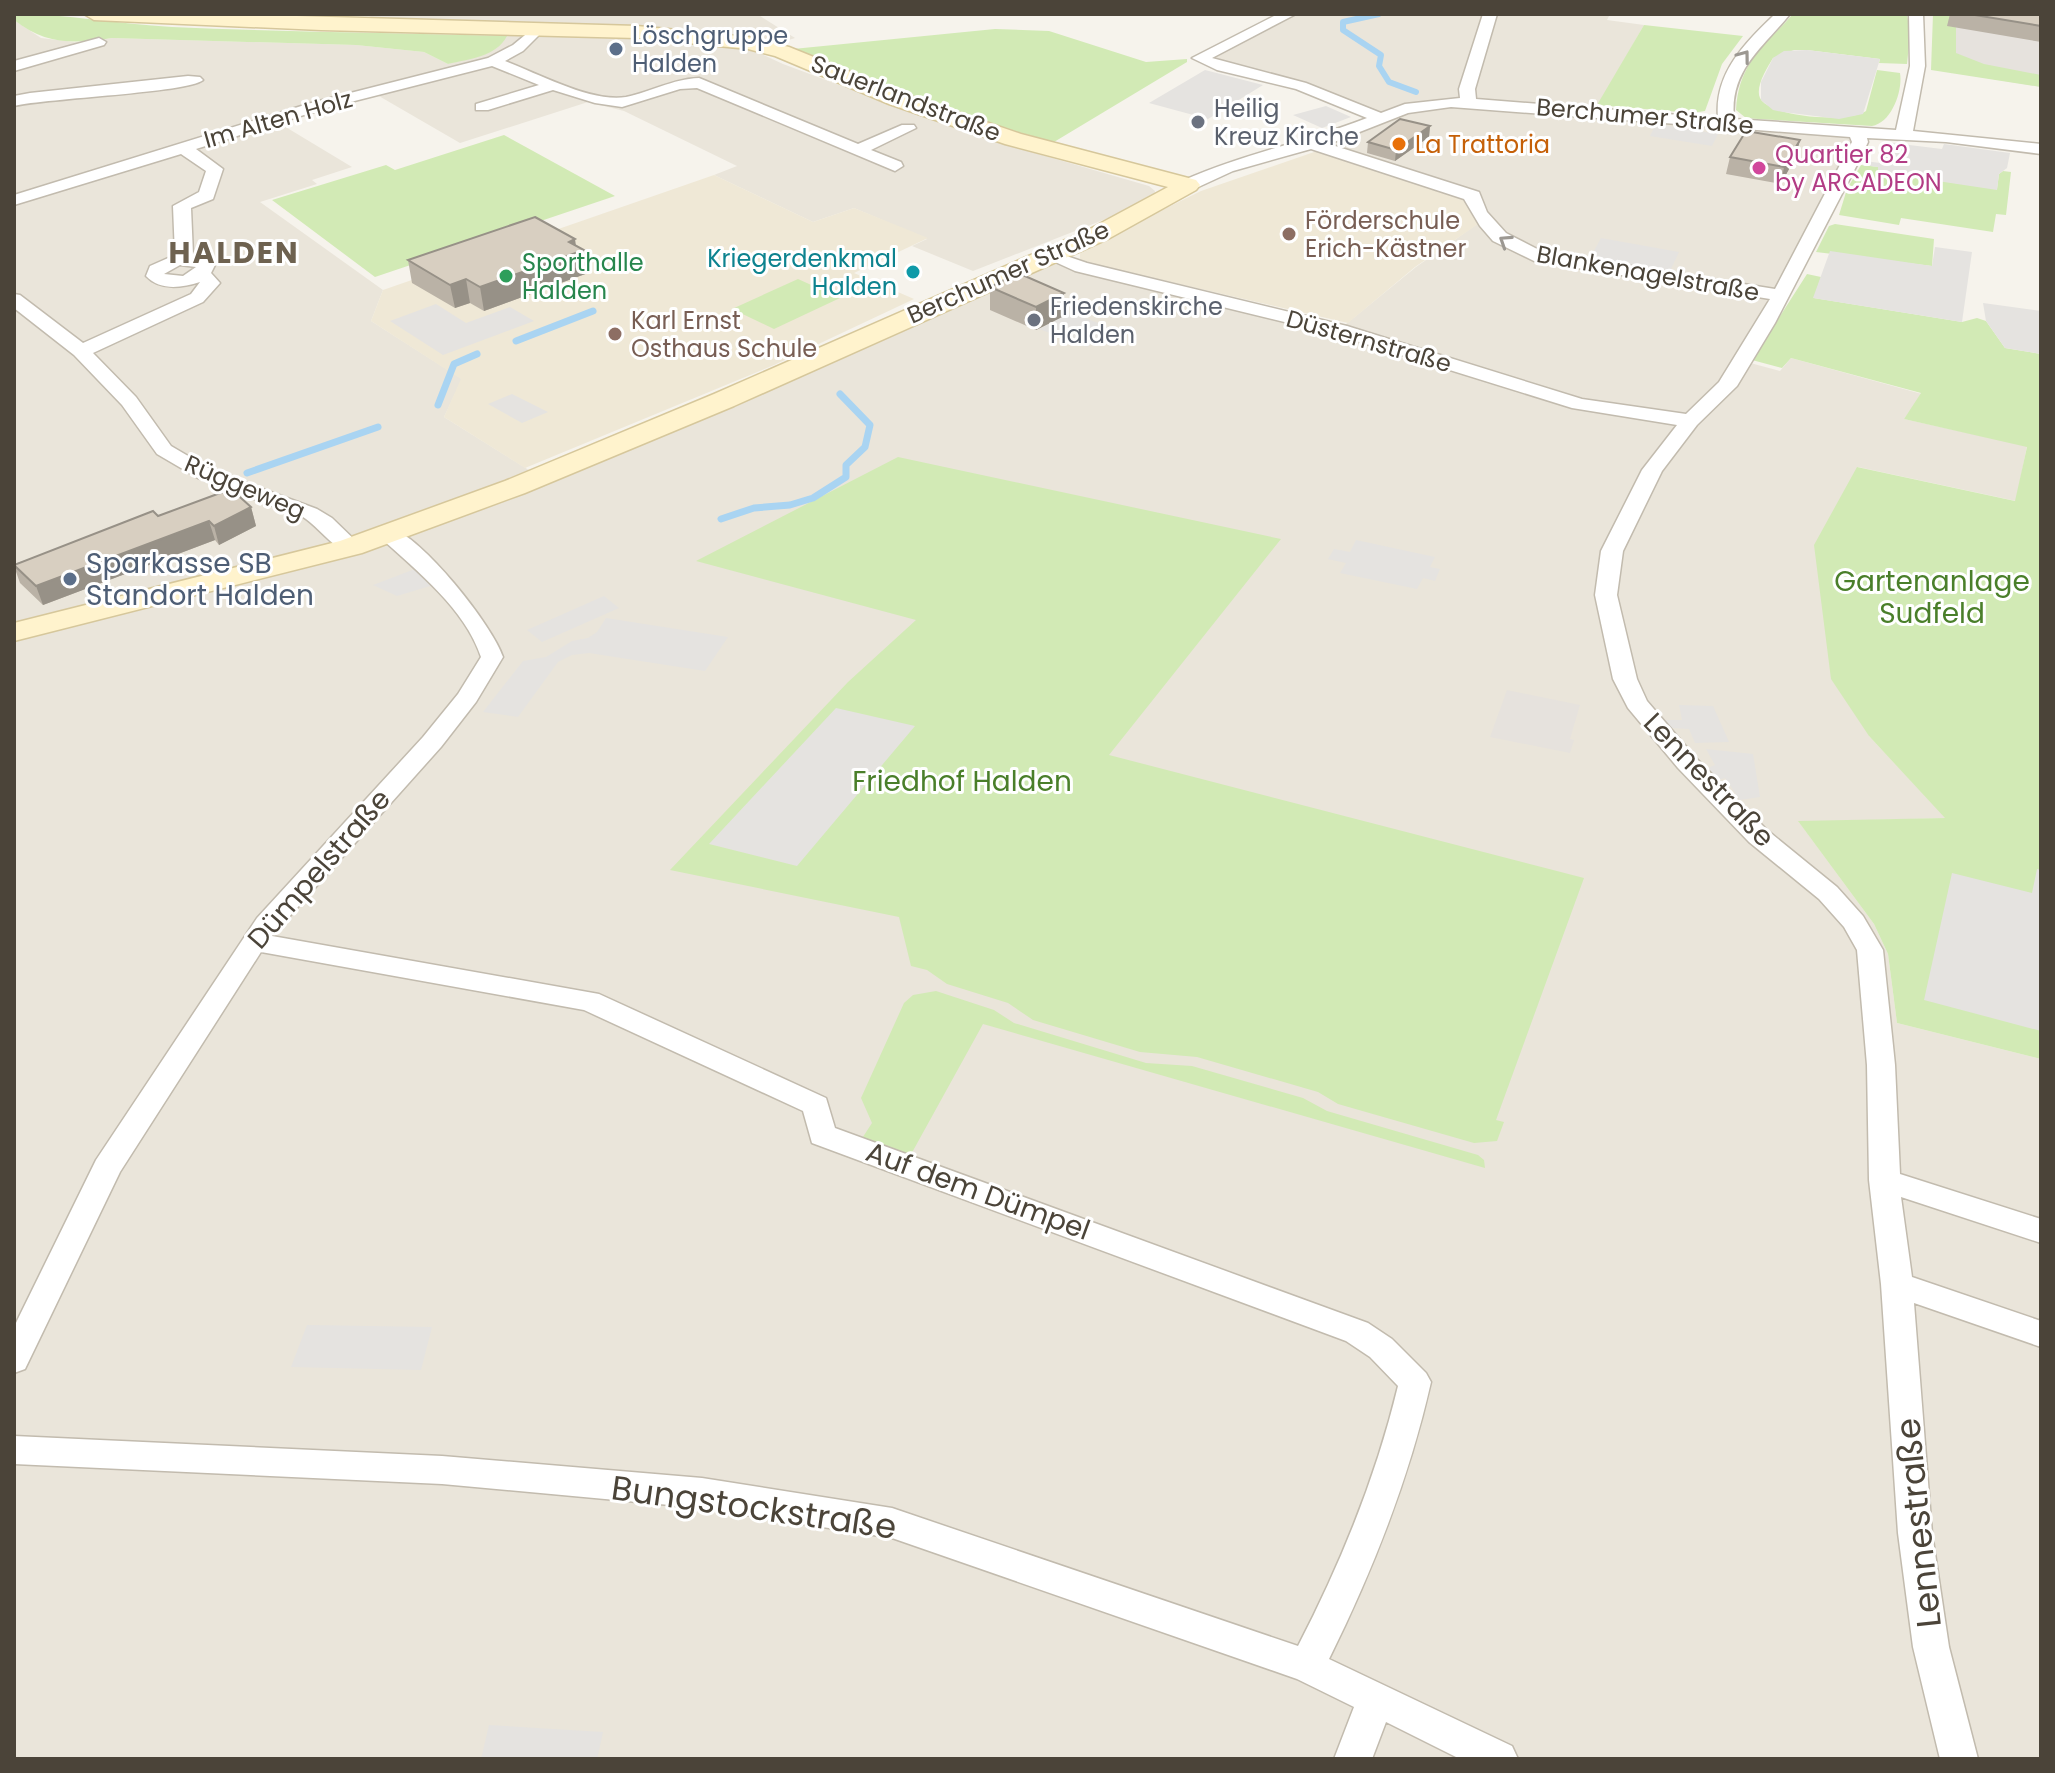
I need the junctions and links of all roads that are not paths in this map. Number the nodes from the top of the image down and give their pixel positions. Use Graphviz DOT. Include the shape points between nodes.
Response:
graph roads {
  1 [pos="94,14"];
  2 [pos="1289,14"];
  3 [pos="1490,14"];
  4 [pos="1783,14"];
  5 [pos="1916,14"];
  6 [pos="536,30"];
  7 [pos="99,42"];
  8 [pos="493,61"];
  9 [pos="178,64"];
  10 [pos="14,66"];
  11 [pos="157,70"];
  12 [pos="172,80"];
  13 [pos="195,80"];
  14 [pos="555,85"];
  15 [pos="103,88"];
  16 [pos="14,101"];
  17 [pos="1468,102"];
  18 [pos="482,107"];
  19 [pos="1380,118"];
  20 [pos="1726,123"];
  21 [pos="908,128"];
  22 [pos="1857,133"];
  23 [pos="1905,134"];
  24 [pos="1313,144"];
  25 [pos="182,147"];
  26 [pos="2036,148"];
  27 [pos="858,150"];
  28 [pos="895,166"];
  29 [pos="1188,185"];
  30 [pos="14,200"];
  31 [pos="1049,255"];
  32 [pos="184,259"];
  33 [pos="202,274"];
  34 [pos="1780,295"];
  35 [pos="14,299"];
  36 [pos="81,351"];
  37 [pos="1690,421"];
  38 [pos="390,534"];
  39 [pos="351,547"];
  40 [pos="14,632"];
  41 [pos="254,942"];
  42 [pos="1884,1180"];
  43 [pos="2041,1231"];
  44 [pos="1897,1284"];
  45 [pos="2041,1334"];
  46 [pos="14,1360"];
  47 [pos="14,1450"];
  48 [pos="1307,1666"];
  49 [pos="1376,1699"];
  50 [pos="1353,1759"];
  51 [pos="1499,1759"];
  52 [pos="1959,1759"];
  1 -- 6 [label="main road, Sauerlandstraße"];
  2 -- 19 [label="street" via="1200,58 1301,86"];
  3 -- 17 [label="street" via="1467,89"];
  20 -- 4 [label="street, one-way" via="1723,109 1738,59"];
  5 -- 23 [label="street" via="1919,53"];
  6 -- 8 [label="street, Im Alten Holz" via="518,48"];
  6 -- 29 [label="main road, Sauerlandstraße" via="659,33 770,48 1013,139"];
  7 -- 10 [label="street"];
  8 -- 14 [label="street"];
  8 -- 25 [label="street, Im Alten Holz"];
  9 -- 11 [label="street"];
  11 -- 12 [label="street"];
  11 -- 15 [label="street"];
  12 -- 13 [label="street"];
  12 -- 15 [label="street" via="148,87"];
  14 -- 18 [label="street"];
  14 -- 27 [label="street" via="620,103 699,83"];
  15 -- 16 [label="street"];
  17 -- 19 [label="street, Berchumer Straße" via="1419,105"];
  17 -- 20 [label="street, Berchumer Straße"];
  19 -- 24 [label="street, Berchumer Straße"];
  20 -- 22 [label="street, Berchumer Straße"];
  21 -- 27 [label="street"];
  22 -- 23 [label="street, Berchumer Straße"];
  22 -- 34 [label="street, Lennestraße" via="1860,142"];
  23 -- 26 [label="street, Berchumer Straße"];
  24 -- 29 [label="street, Berchumer Straße" via="1227,167"];
  34 -- 24 [label="street, Blankenagelstraße, one-way" via="1533,254 1489,230 1473,196"];
  25 -- 30 [label="street, Im Alten Holz"];
  25 -- 32 [label="street" via="215,169 207,195 182,206"];
  27 -- 28 [label="street"];
  29 -- 31 [label="main road, Berchumer Straße"];
  31 -- 37 [label="street, Düsternstraße" via="1340,330 1579,404"];
  31 -- 38 [label="main road, Berchumer Straße" via="632,439"];
  32 -- 33 [label="street" via="206,265"];
  32 -- 33 [label="street" via="163,264 155,277 172,282"];
  33 -- 36 [label="street" via="211,283 197,298"];
  34 -- 37 [label="street, Lennestraße" via="1727,386"];
  35 -- 36 [label="street, Rüggeweg"];
  36 -- 39 [label="street, Rüggeweg" via="129,401 164,450 205,474 310,513"];
  37 -- 42 [label="street, Lennestraße" via="1652,470 1612,551 1606,595 1625,679 1636,703 1687,763 1758,836 1828,893 1870,950"];
  38 -- 39 [label="main road, Berchumer Straße"];
  38 -- 41 [label="street, Dümpelstraße" via="465,613 488,641 492,657 432,742"];
  39 -- 40 [label="main road, Berchumer Straße"];
  41 -- 46 [label="street, Dümpelstraße" via="107,1168"];
  41 -- 48 [label="street, Auf dem Dümpel" via="589,1001 816,1105 822,1135 1249,1290 1357,1332 1381,1348 1415,1382 1406,1425 1343,1594"];
  42 -- 43 [label="street"];
  42 -- 44 [label="street, Lennestraße"];
  44 -- 45 [label="street"];
  44 -- 52 [label="street, Lennestraße" via="1915,1533 1931,1647"];
  47 -- 48 [label="street, Bungstockstraße" via="458,1471 702,1493 892,1523"];
  48 -- 49 [label="street, Bungstockstraße"];
  49 -- 50 [label="street"];
  49 -- 51 [label="street, Bungstockstraße"];
}
